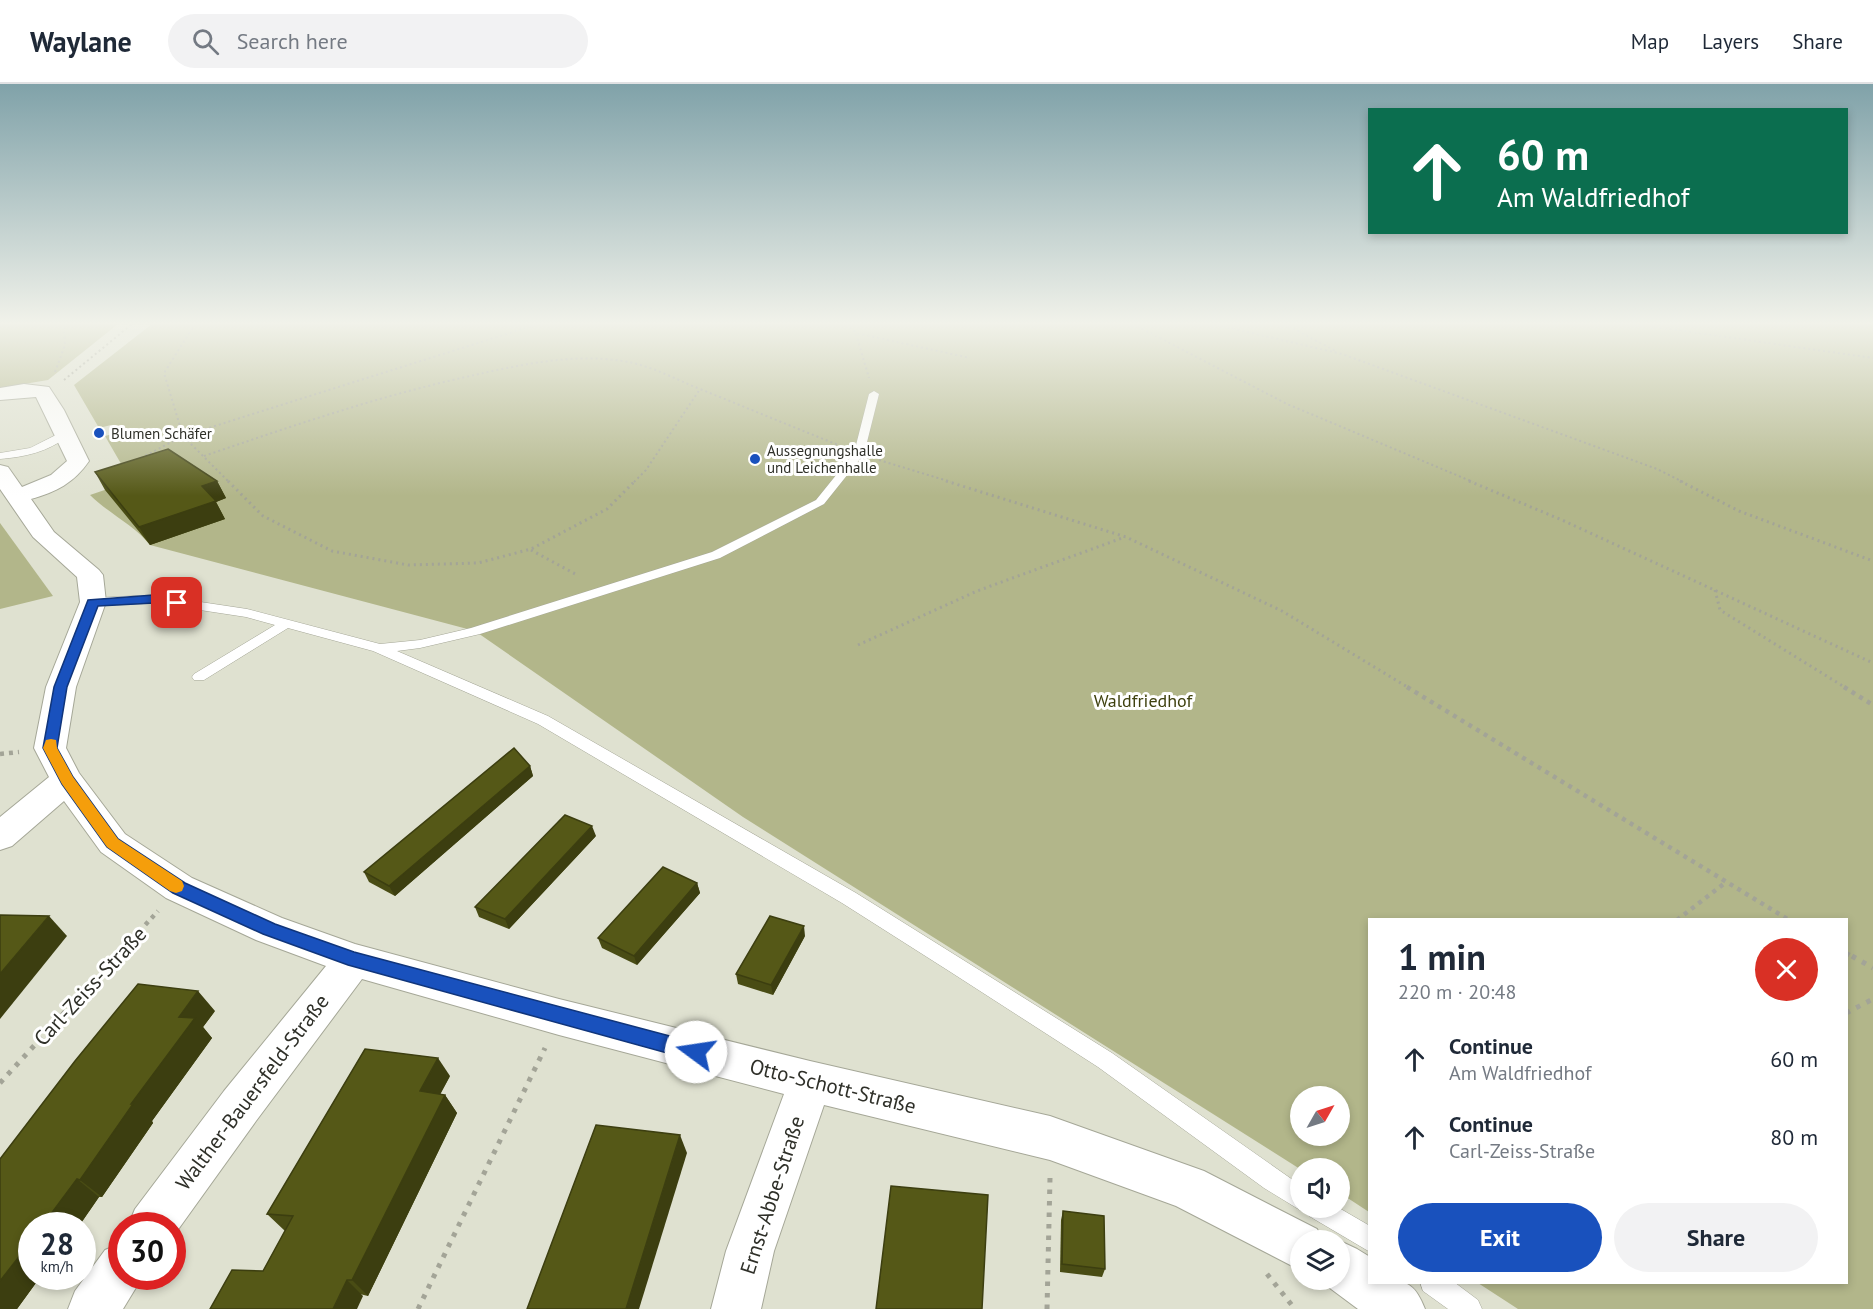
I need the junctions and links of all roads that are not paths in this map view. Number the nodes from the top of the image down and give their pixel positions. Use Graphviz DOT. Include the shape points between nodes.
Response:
graph roads {
  1 [pos="0,394"];
  2 [pos="874,394"];
  3 [pos="64,434"];
  4 [pos="0,456"];
  5 [pos="0,472"];
  6 [pos="17,496"];
  7 [pos="93,602"];
  8 [pos="284,625"];
  9 [pos="378,648"];
  10 [pos="199,677"];
  11 [pos="67,780"];
  12 [pos="0,837"];
  13 [pos="354,960"];
  14 [pos="810,1081"];
  15 [pos="1290,1191"];
  16 [pos="162,1212"];
  17 [pos="1334,1218"];
  18 [pos="1368,1239"];
  19 [pos="1290,1241"];
  20 [pos="1350,1273"];
  21 [pos="1435,1284"];
  22 [pos="108,1287"];
  23 [pos="93,1309"];
  24 [pos="736,1309"];
  25 [pos="1400,1309"];
  26 [pos="1469,1309"];
  1 -- 3 [label="street" via="42,392"];
  2 -- 9 [label="lane" via="859,454 820,501 716,555 475,631 420,644"];
  3 -- 4 [label="lane" via="56,442 35,450"];
  3 -- 6 [label="street" via="78,461 73,470 53,484"];
  5 -- 6 [label="street"];
  6 -- 7 [label="street" via="45,537 90,575"];
  7 -- 8 [label="lane" via="154,599 247,614"];
  7 -- 11 [label="street" via="61,687 50,748"];
  8 -- 9 [label="lane"];
  8 -- 10 [label="lane"];
  9 -- 15 [label="lane" via="543,720 849,898 1106,1060"];
  11 -- 12 [label="street"];
  11 -- 13 [label="street, Otto-Schott-Straße" via="113,843 179,888 269,929"];
  13 -- 14 [label="street, Otto-Schott-Straße"];
  13 -- 16 [label="street, Walther-Bauersfeld-Straße"];
  14 -- 19 [label="street, Otto-Schott-Straße" via="1050,1138 1188,1187"];
  14 -- 24 [label="street, Ernst-Abbe-Straße" via="750,1251"];
  17 -- 18 [label="lane"];
  20 -- 25 [label="street"];
  21 -- 26 [label="lane"];
  22 -- 23 [label="street"];
}
